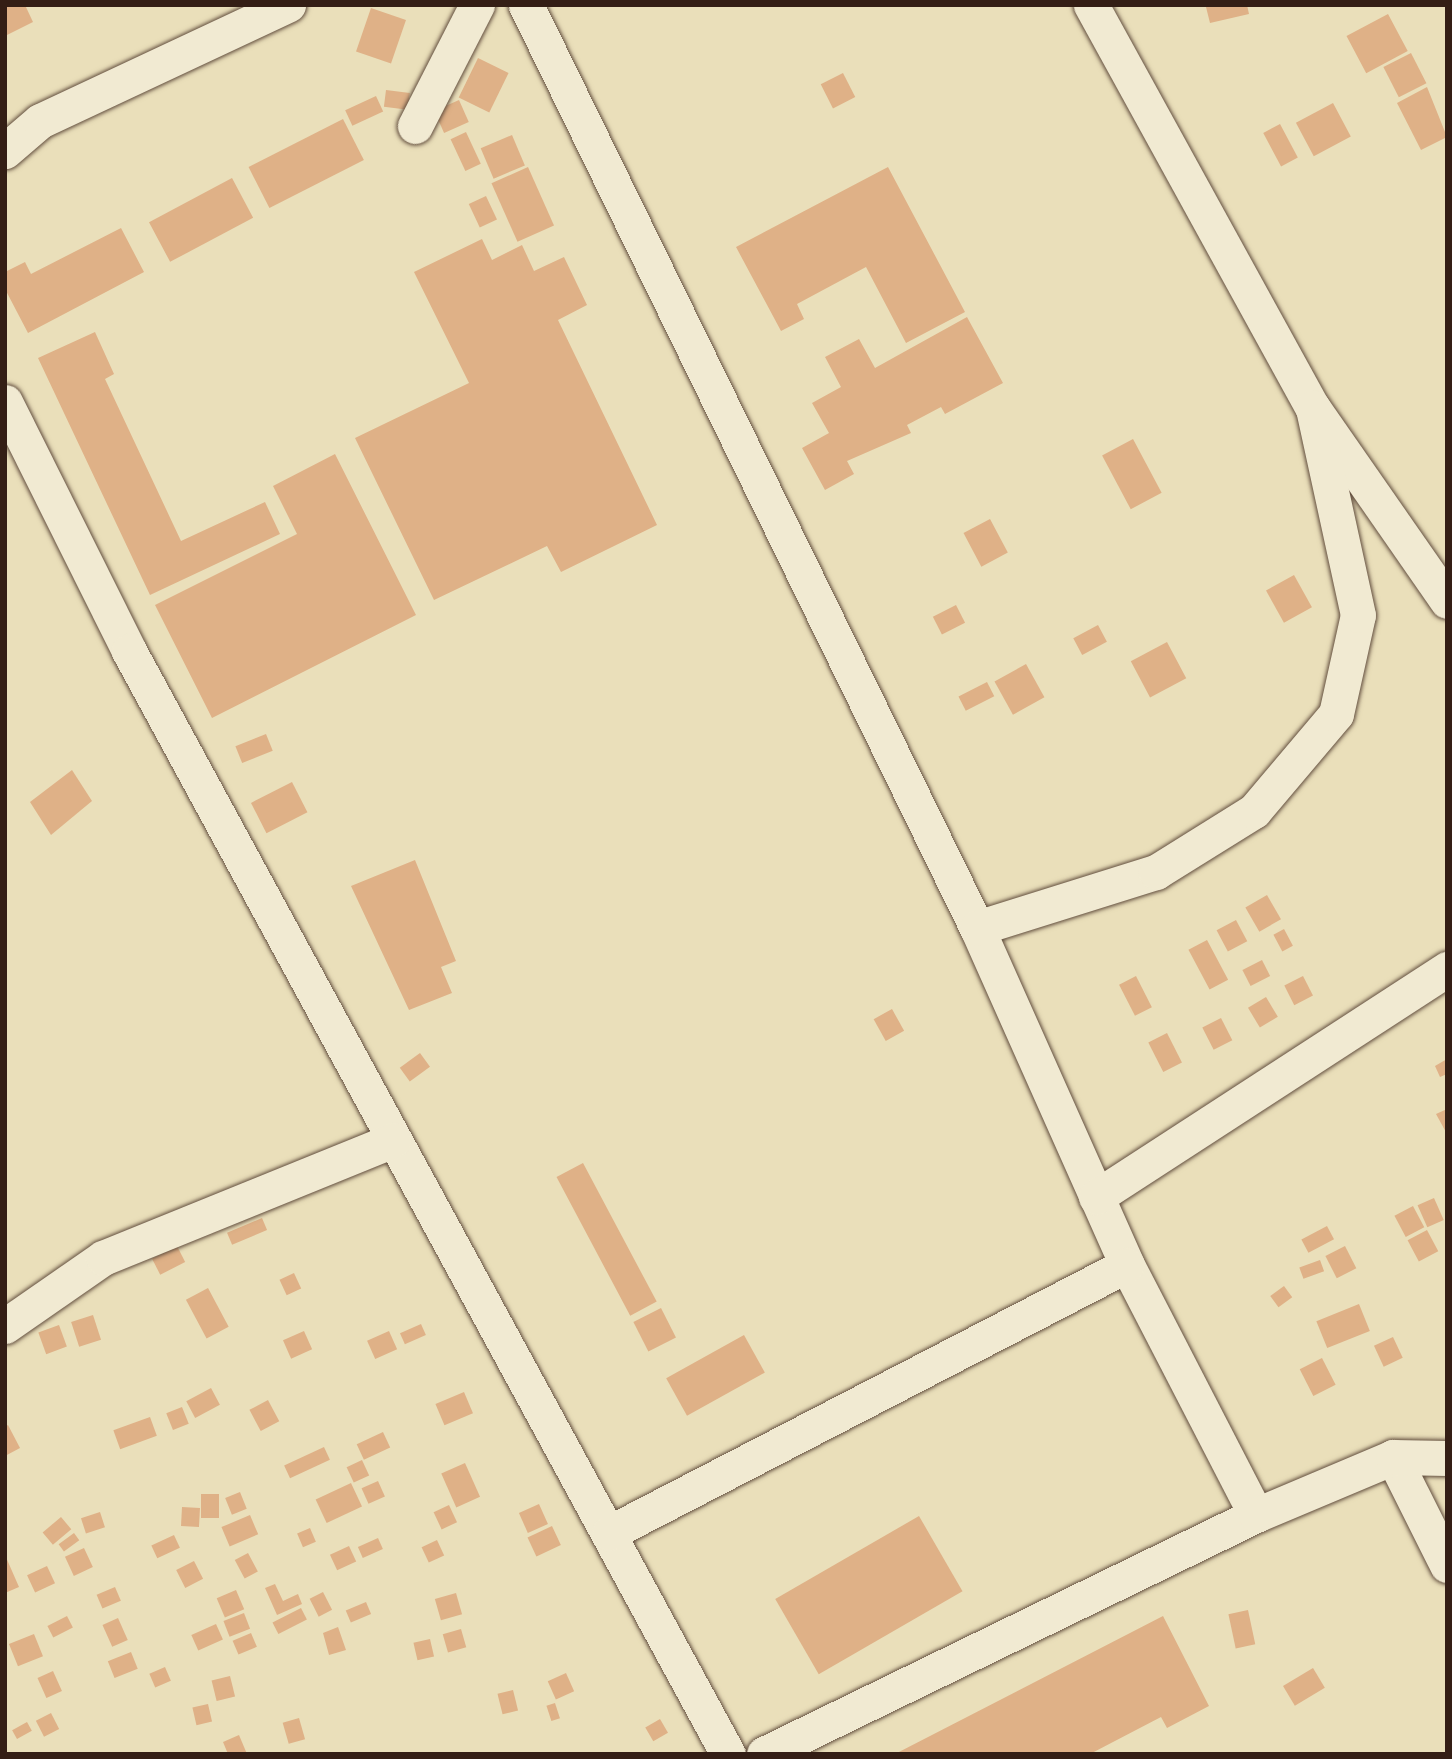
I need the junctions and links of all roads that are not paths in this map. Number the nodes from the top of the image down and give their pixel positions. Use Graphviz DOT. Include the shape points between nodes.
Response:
graph roads {
  1 [pos="288,5"];
  2 [pos="477,5"];
  3 [pos="526,5"];
  4 [pos="1091,5"];
  5 [pos="415,127"];
  6 [pos="5,151"];
  7 [pos="5,402"];
  8 [pos="1313,408"];
  9 [pos="1447,601"];
  10 [pos="977,928"];
  11 [pos="1447,969"];
  12 [pos="393,1140"];
  13 [pos="1096,1197"];
  14 [pos="1127,1265"];
  15 [pos="5,1326"];
  16 [pos="1393,1457"];
  17 [pos="1447,1458"];
  18 [pos="1256,1515"];
  19 [pos="610,1533"];
  20 [pos="1447,1565"];
  21 [pos="728,1754"];
  22 [pos="764,1754"];
  1 -- 6 [label="street" via="40,121"];
  2 -- 5 [label="street"];
  3 -- 10 [label="street"];
  4 -- 8 [label="street"];
  7 -- 12 [label="street" via="129,651"];
  8 -- 9 [label="street"];
  8 -- 10 [label="street" via="1358,615 1336,714 1254,811 1156,872"];
  10 -- 13 [label="street"];
  11 -- 13 [label="street"];
  12 -- 15 [label="street" via="103,1258"];
  12 -- 19 [label="street"];
  13 -- 14 [label="street"];
  14 -- 18 [label="street"];
  14 -- 19 [label="street"];
  16 -- 17 [label="street"];
  16 -- 18 [label="street"];
  16 -- 20 [label="street"];
  18 -- 22 [label="street"];
  19 -- 21 [label="street"];
}
